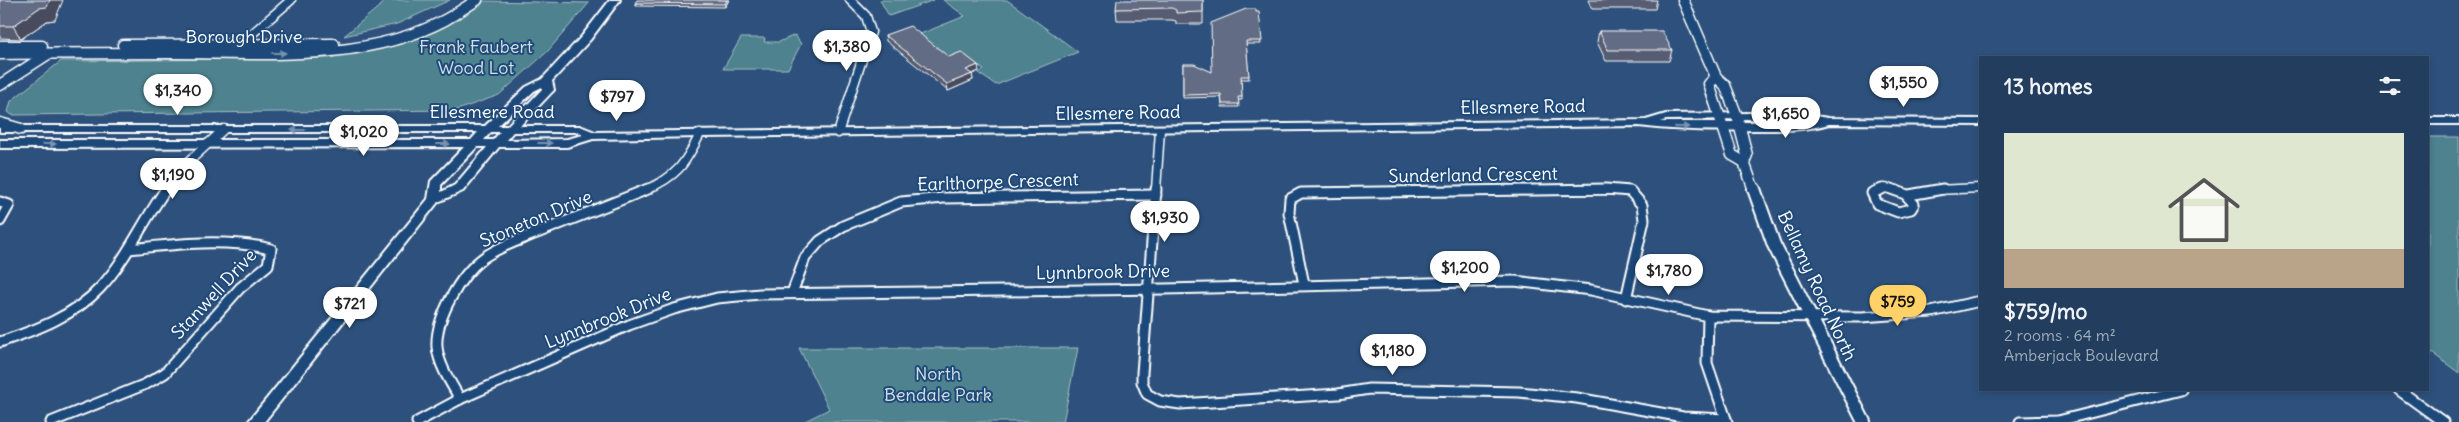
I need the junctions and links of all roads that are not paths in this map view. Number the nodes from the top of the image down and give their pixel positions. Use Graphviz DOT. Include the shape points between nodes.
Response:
graph roads {
  1 [pos="291,0"];
  2 [pos="462,0"];
  3 [pos="477,0"];
  4 [pos="614,0"];
  5 [pos="850,0"];
  6 [pos="864,0"];
  7 [pos="1683,0"];
  8 [pos="861,9"];
  9 [pos="241,44"];
  10 [pos="0,46"];
  11 [pos="60,46"];
  12 [pos="231,53"];
  13 [pos="0,54"];
  14 [pos="49,54"];
  15 [pos="1716,77"];
  16 [pos="546,81"];
  17 [pos="0,85"];
  18 [pos="0,94"];
  19 [pos="2429,121"];
  20 [pos="2459,121"];
  21 [pos="1720,122"];
  22 [pos="1739,122"];
  23 [pos="1979,122"];
  24 [pos="0,123"];
  25 [pos="0,129"];
  26 [pos="21,129"];
  27 [pos="224,129"];
  28 [pos="510,129"];
  29 [pos="487,130"];
  30 [pos="1160,130"];
  31 [pos="838,132"];
  32 [pos="700,134"];
  33 [pos="593,136"];
  34 [pos="496,143"];
  35 [pos="0,144"];
  36 [pos="208,144"];
  37 [pos="474,144"];
  38 [pos="1744,162"];
  39 [pos="1979,188"];
  40 [pos="1156,195"];
  41 [pos="1909,196"];
  42 [pos="434,200"];
  43 [pos="0,202"];
  44 [pos="0,221"];
  45 [pos="129,249"];
  46 [pos="1304,284"];
  47 [pos="1149,289"];
  48 [pos="792,293"];
  49 [pos="1626,299"];
  50 [pos="1979,301"];
  51 [pos="1708,316"];
  52 [pos="1811,318"];
  53 [pos="0,342"];
  54 [pos="2177,391"];
  55 [pos="2400,391"];
  56 [pos="460,399"];
  57 [pos="1726,421"];
  58 [pos="51,422"];
  59 [pos="256,422"];
  60 [pos="417,422"];
  61 [pos="1864,422"];
  62 [pos="2020,422"];
  63 [pos="2442,422"];
  1 -- 9 [label="street"];
  2 -- 9 [label="street, Borough Drive" via="433,17 372,38 328,45"];
  12 -- 3 [label="street, Borough Drive, one-way" via="317,53 374,43 434,24"];
  4 -- 16 [label="main road" via="586,38"];
  5 -- 8 [label="street"];
  6 -- 8 [label="street"];
  7 -- 15 [label="street, Bellamy Road North"];
  8 -- 31 [label="street" via="871,32"];
  9 -- 11 [label="street, Borough Drive"];
  9 -- 12 [label="street"];
  10 -- 11 [label="street, Borough Drive"];
  11 -- 14 [label="street"];
  12 -- 14 [label="street, Borough Drive"];
  13 -- 14 [label="street, Borough Drive"];
  14 -- 17 [label="street"];
  14 -- 18 [label="street"];
  15 -- 21 [label="street, Bellamy Road North" via="1709,84"];
  15 -- 22 [label="street, Bellamy Road North" via="1725,85"];
  16 -- 28 [label="main road" via="548,90"];
  16 -- 29 [label="main road" via="530,89"];
  19 -- 20 [label="main road"];
  21 -- 22 [label="main road, Ellesmere Road"];
  21 -- 30 [label="main road, Ellesmere Road" via="1671,127 1643,123"];
  21 -- 38 [label="street, Bellamy Road North" via="1732,155"];
  22 -- 23 [label="main road, Ellesmere Road" via="1811,126 1828,122"];
  22 -- 38 [label="street, Bellamy Road North" via="1747,155"];
  24 -- 26 [label="street"];
  25 -- 26 [label="main road, Ellesmere Road"];
  26 -- 27 [label="main road, Ellesmere Road"];
  29 -- 27 [label="main road, Ellesmere Road, one-way"];
  27 -- 36 [label="street"];
  28 -- 29 [label="main road, Ellesmere Road"];
  28 -- 33 [label="main road, Ellesmere Road" via="580,129"];
  28 -- 34 [label="main road"];
  29 -- 37 [label="main road"];
  30 -- 31 [label="main road, Ellesmere Road"];
  30 -- 40 [label="street"];
  31 -- 32 [label="main road, Ellesmere Road"];
  32 -- 33 [label="main road, Ellesmere Road"];
  32 -- 56 [label="street, Stoneton Drive" via="684,165 660,184 512,243 477,264 448,305 437,334 440,360"];
  34 -- 33 [label="main road, Ellesmere Road, one-way" via="567,143"];
  34 -- 37 [label="main road, Ellesmere Road"];
  34 -- 42 [label="main road" via="459,188"];
  35 -- 36 [label="main road, Ellesmere Road, one-way"];
  36 -- 37 [label="main road, Ellesmere Road, one-way"];
  36 -- 45 [label="street" via="172,180"];
  37 -- 42 [label="main road" via="436,184"];
  38 -- 52 [label="street, Bellamy Road North" via="1774,244"];
  39 -- 41 [label="street" via="1948,188"];
  40 -- 47 [label="street"];
  40 -- 48 [label="street, Earlthorpe Crescent" via="944,198 901,202 842,226 820,240 806,258"];
  42 -- 59 [label="main road"];
  43 -- 44 [label="street" via="9,205"];
  45 -- 53 [label="street" via="99,289 78,306 44,325"];
  45 -- 58 [label="street, Stanwell Drive" via="258,245 271,249 271,254 268,265 240,288 165,373 146,384"];
  46 -- 47 [label="street, Lynnbrook Drive"];
  46 -- 49 [label="street, Lynnbrook Drive" via="1514,281 1591,290"];
  46 -- 49 [label="street, Sunderland Crescent" via="1289,213 1290,199 1301,193 1618,190 1634,194 1642,205 1644,220"];
  47 -- 48 [label="street, Lynnbrook Drive"];
  47 -- 57 [label="street" via="1141,382 1145,393 1167,402 1180,404 1338,394 1369,389 1519,392"];
  48 -- 56 [label="street, Lynnbrook Drive" via="717,298 657,314"];
  49 -- 51 [label="street, Lynnbrook Drive"];
  50 -- 52 [label="street, Lynnbrook Drive" via="1931,312"];
  51 -- 52 [label="street, Lynnbrook Drive"];
  51 -- 57 [label="street" via="1707,363"];
  52 -- 61 [label="street, Bellamy Road North"];
  54 -- 62 [label="street" via="2074,418"];
  55 -- 63 [label="street"];
  56 -- 60 [label="street, Lynnbrook Drive"];
}
